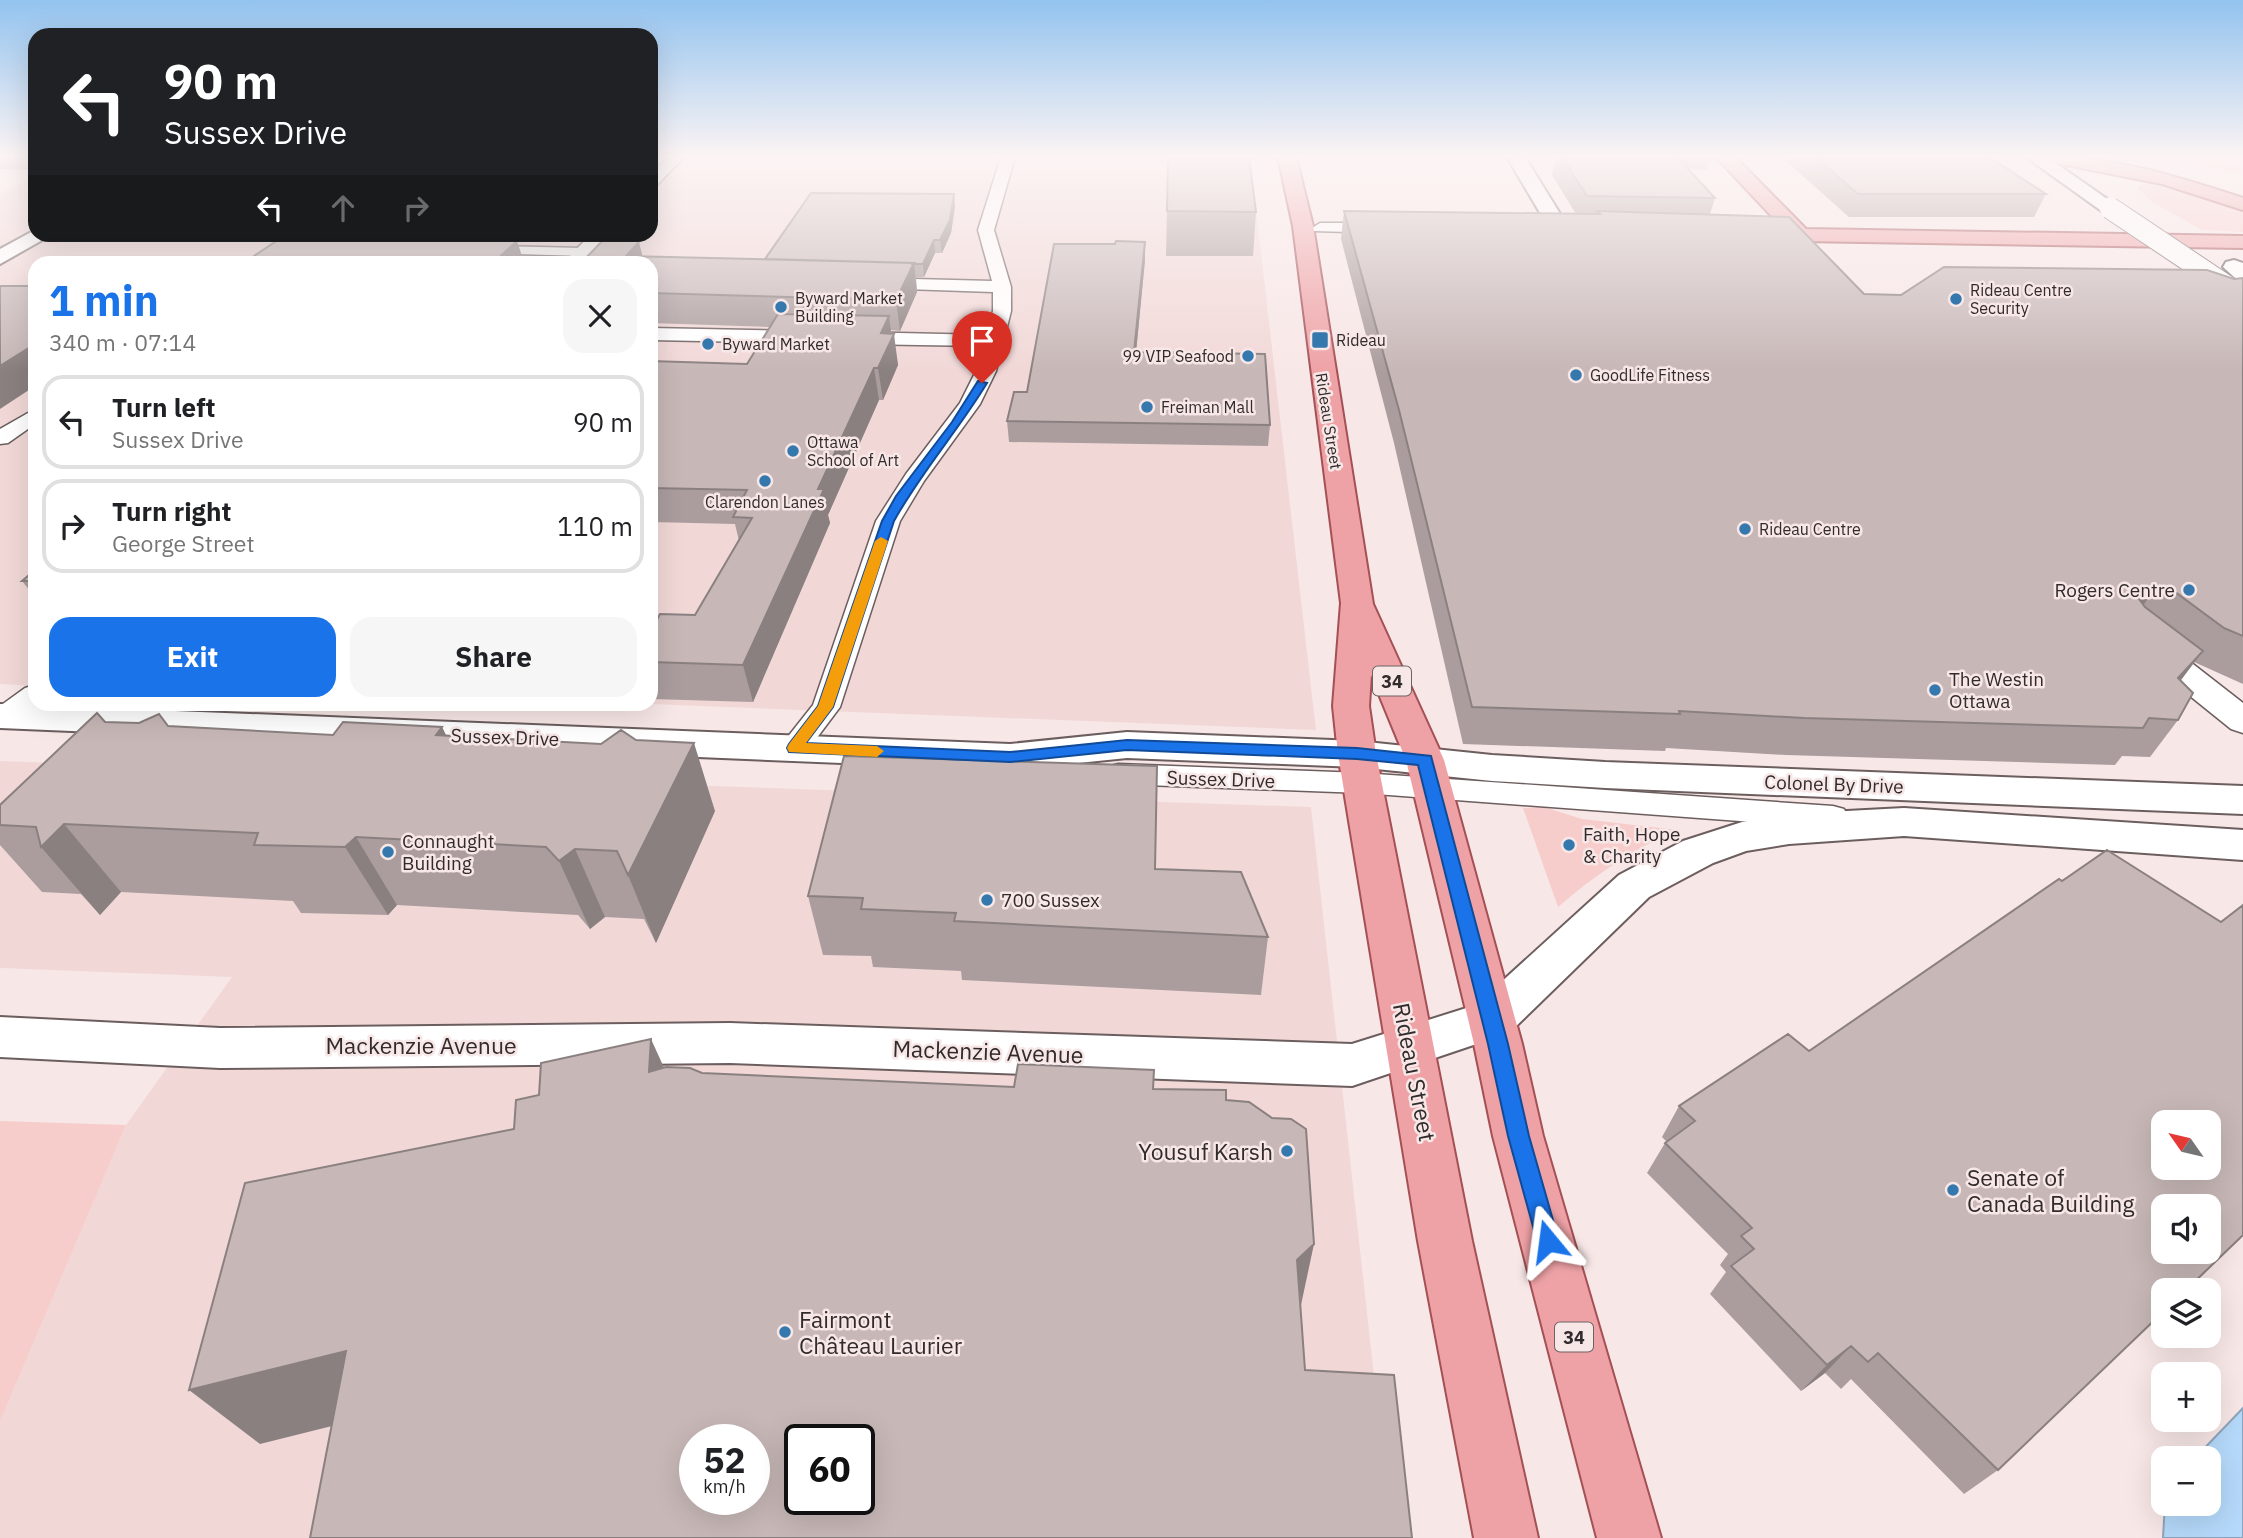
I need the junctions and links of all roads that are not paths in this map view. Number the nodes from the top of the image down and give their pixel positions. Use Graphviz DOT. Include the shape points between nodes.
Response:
graph roads {
  1 [pos="986,229"];
  2 [pos="1303,229"];
  3 [pos="1379,229"];
  4 [pos="1396,229"];
  5 [pos="1552,229"];
  6 [pos="1794,229"];
  7 [pos="2152,229"];
  8 [pos="2163,229"];
  9 [pos="1618,233"];
  10 [pos="1769,235"];
  11 [pos="1800,235"];
  12 [pos="29,242"];
  13 [pos="593,242"];
  14 [pos="2243,242"];
  15 [pos="474,250"];
  16 [pos="1818,254"];
  17 [pos="562,256"];
  18 [pos="578,256"];
  19 [pos="0,258"];
  20 [pos="2243,273"];
  21 [pos="855,282"];
  22 [pos="1002,287"];
  23 [pos="2243,297"];
  24 [pos="658,334"];
  25 [pos="815,337"];
  26 [pos="843,338"];
  27 [pos="996,341"];
  28 [pos="28,420"];
  29 [pos="0,438"];
  30 [pos="1357,603"];
  31 [pos="2133,634"];
  32 [pos="28,699"];
  33 [pos="152,713"];
  34 [pos="2,716"];
  35 [pos="2243,720"];
  36 [pos="794,748"];
  37 [pos="1360,768"];
  38 [pos="1429,774"];
  39 [pos="2243,800"];
  40 [pos="1904,822"];
  41 [pos="2243,845"];
  42 [pos="1492,1019"];
  43 [pos="0,1037"];
  44 [pos="1411,1045"];
  45 [pos="1506,1538"];
  46 [pos="1629,1538"];
  1 -- 22 [label="street"];
  2 -- 30 [label="main road, Rideau Street / 34"];
  3 -- 4 [label="street"];
  5 -- 9 [label="main road"];
  6 -- 11 [label="main road"];
  7 -- 23 [label="main road, bridge"];
  8 -- 20 [label="main road"];
  10 -- 11 [label="main road"];
  11 -- 14 [label="main road"];
  11 -- 16 [label="street"];
  12 -- 19 [label="main road"];
  13 -- 18 [label="street"];
  15 -- 17 [label="street"];
  21 -- 22 [label="street"];
  22 -- 27 [label="street"];
  24 -- 25 [label="street"];
  26 -- 27 [label="street"];
  27 -- 36 [label="street" via="970,404 888,521 825,707"];
  28 -- 29 [label="street"];
  30 -- 37 [label="main road, Rideau Street / 34" via="1351,706"];
  30 -- 38 [label="main road, Rideau Street / 34"];
  31 -- 35 [label="street"];
  32 -- 34 [label="street"];
  33 -- 34 [label="main road, Sussex Drive"];
  33 -- 36 [label="main road, Sussex Drive"];
  36 -- 37 [label="main road, Sussex Drive" via="1010,757 1127,745"];
  37 -- 38 [label="main road, Sussex Drive"];
  37 -- 44 [label="main road, Rideau Street / 34"];
  38 -- 39 [label="main road, Colonel By Drive" via="1492,768"];
  38 -- 40 [label="street, Colonel By Drive"];
  38 -- 42 [label="main road, Rideau Street / 34"];
  40 -- 41 [label="main road, Colonel By Drive"];
  40 -- 42 [label="main road, Mackenzie Avenue" via="1789,829 1742,837 1698,852 1634,886"];
  42 -- 44 [label="main road, Mackenzie Avenue"];
  42 -- 46 [label="main road, Rideau Street / 34" via="1518,1136"];
  43 -- 44 [label="main road, Mackenzie Avenue" via="220,1048 730,1043 1352,1065"];
  44 -- 45 [label="main road, Rideau Street / 34" via="1445,1241"];
}
